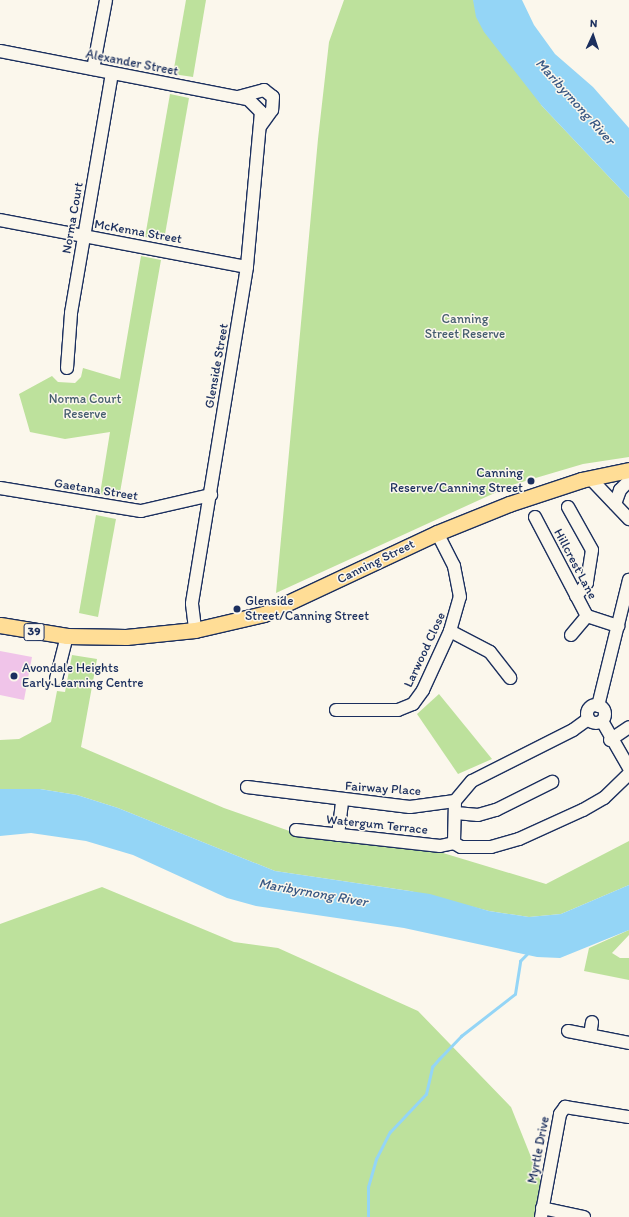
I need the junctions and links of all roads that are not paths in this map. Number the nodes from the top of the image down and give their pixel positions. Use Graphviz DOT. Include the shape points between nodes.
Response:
graph roads {
  1 [pos="106,0"];
  2 [pos="0,51"];
  3 [pos="92,69"];
  4 [pos="112,73"];
  5 [pos="238,97"];
  6 [pos="258,105"];
  7 [pos="261,125"];
  8 [pos="0,220"];
  9 [pos="84,236"];
  10 [pos="247,266"];
  11 [pos="67,368"];
  12 [pos="629,470"];
  13 [pos="585,479"];
  14 [pos="629,481"];
  15 [pos="0,488"];
  16 [pos="211,495"];
  17 [pos="568,507"];
  18 [pos="624,511"];
  19 [pos="535,517"];
  20 [pos="437,533"];
  21 [pos="629,580"];
  22 [pos="576,596"];
  23 [pos="587,616"];
  24 [pos="0,625"];
  25 [pos="618,626"];
  26 [pos="195,630"];
  27 [pos="450,631"];
  28 [pos="571,635"];
  29 [pos="67,636"];
  30 [pos="56,678"];
  31 [pos="510,678"];
  32 [pos="598,706"];
  33 [pos="336,710"];
  34 [pos="588,719"];
  35 [pos="602,721"];
  36 [pos="629,727"];
  37 [pos="610,740"];
  38 [pos="629,768"];
  39 [pos="629,774"];
  40 [pos="552,782"];
  41 [pos="247,787"];
  42 [pos="342,800"];
  43 [pos="455,807"];
  44 [pos="296,830"];
  45 [pos="338,835"];
  46 [pos="454,842"];
  47 [pos="592,1022"];
  48 [pos="568,1031"];
  49 [pos="590,1035"];
  50 [pos="629,1043"];
  51 [pos="629,1117"];
  52 [pos="542,1213"];
  53 [pos="584,1217"];
  1 -- 3 [label="street"];
  2 -- 3 [label="street, Alexander Street"];
  3 -- 4 [label="street, Alexander Street"];
  4 -- 5 [label="street, Alexander Street"];
  4 -- 9 [label="street, Norma Court"];
  5 -- 6 [label="street, Alexander Street"];
  5 -- 7 [label="street" via="264,90 273,97 272,110"];
  6 -- 7 [label="street, Glenside Street"];
  7 -- 10 [label="street, Glenside Street"];
  8 -- 9 [label="street, McKenna Street"];
  9 -- 10 [label="street, McKenna Street"];
  9 -- 11 [label="street, Norma Court" via="71,313"];
  10 -- 16 [label="street, Glenside Street"];
  12 -- 13 [label="main road, Canning Street / 39"];
  13 -- 18 [label="street" via="603,500"];
  13 -- 20 [label="main road, Canning Street / 39"];
  14 -- 18 [label="street" via="620,490"];
  15 -- 16 [label="street, Gaetana Street" via="141,511"];
  16 -- 26 [label="street, Glenside Street" via="192,604"];
  17 -- 22 [label="street" via="592,550 587,583"];
  19 -- 22 [label="street, Hillcrest Lane"];
  20 -- 26 [label="main road, Canning Street / 39" via="264,614"];
  20 -- 27 [label="street, Larwood Close" via="459,583 458,611"];
  21 -- 25 [label="street"];
  22 -- 23 [label="street, Hillcrest Lane"];
  23 -- 25 [label="street, Hillcrest Lane"];
  23 -- 28 [label="street"];
  24 -- 29 [label="main road, Canning Street / 39"];
  25 -- 32 [label="street"];
  26 -- 29 [label="main road, Canning Street / 39" via="126,637"];
  27 -- 31 [label="street" via="490,652"];
  27 -- 33 [label="street, Larwood Close" via="413,704 388,712"];
  29 -- 30 [label="street"];
  32 -- 34 [label="street" via="590,708"];
  32 -- 35 [label="street" via="604,711"];
  34 -- 35 [label="street" via="594,723"];
  34 -- 43 [label="street" via="573,730 472,781"];
  35 -- 37 [label="street"];
  36 -- 37 [label="street"];
  37 -- 38 [label="street"];
  39 -- 46 [label="street, Watergum Terrace" via="604,798 519,839 472,848"];
  40 -- 43 [label="street, Fairway Place" via="496,810 478,815"];
  41 -- 42 [label="street, Fairway Place"];
  42 -- 43 [label="street, Fairway Place" via="410,807"];
  42 -- 45 [label="street"];
  43 -- 46 [label="street"];
  44 -- 45 [label="street, Watergum Terrace"];
  45 -- 46 [label="street, Watergum Terrace" via="440,846"];
  47 -- 49 [label="street"];
  48 -- 49 [label="street"];
  49 -- 50 [label="street"];
  51 -- 52 [label="street, Myrtle Drive" via="565,1106 560,1114"];
  52 -- 53 [label="street"];
}
